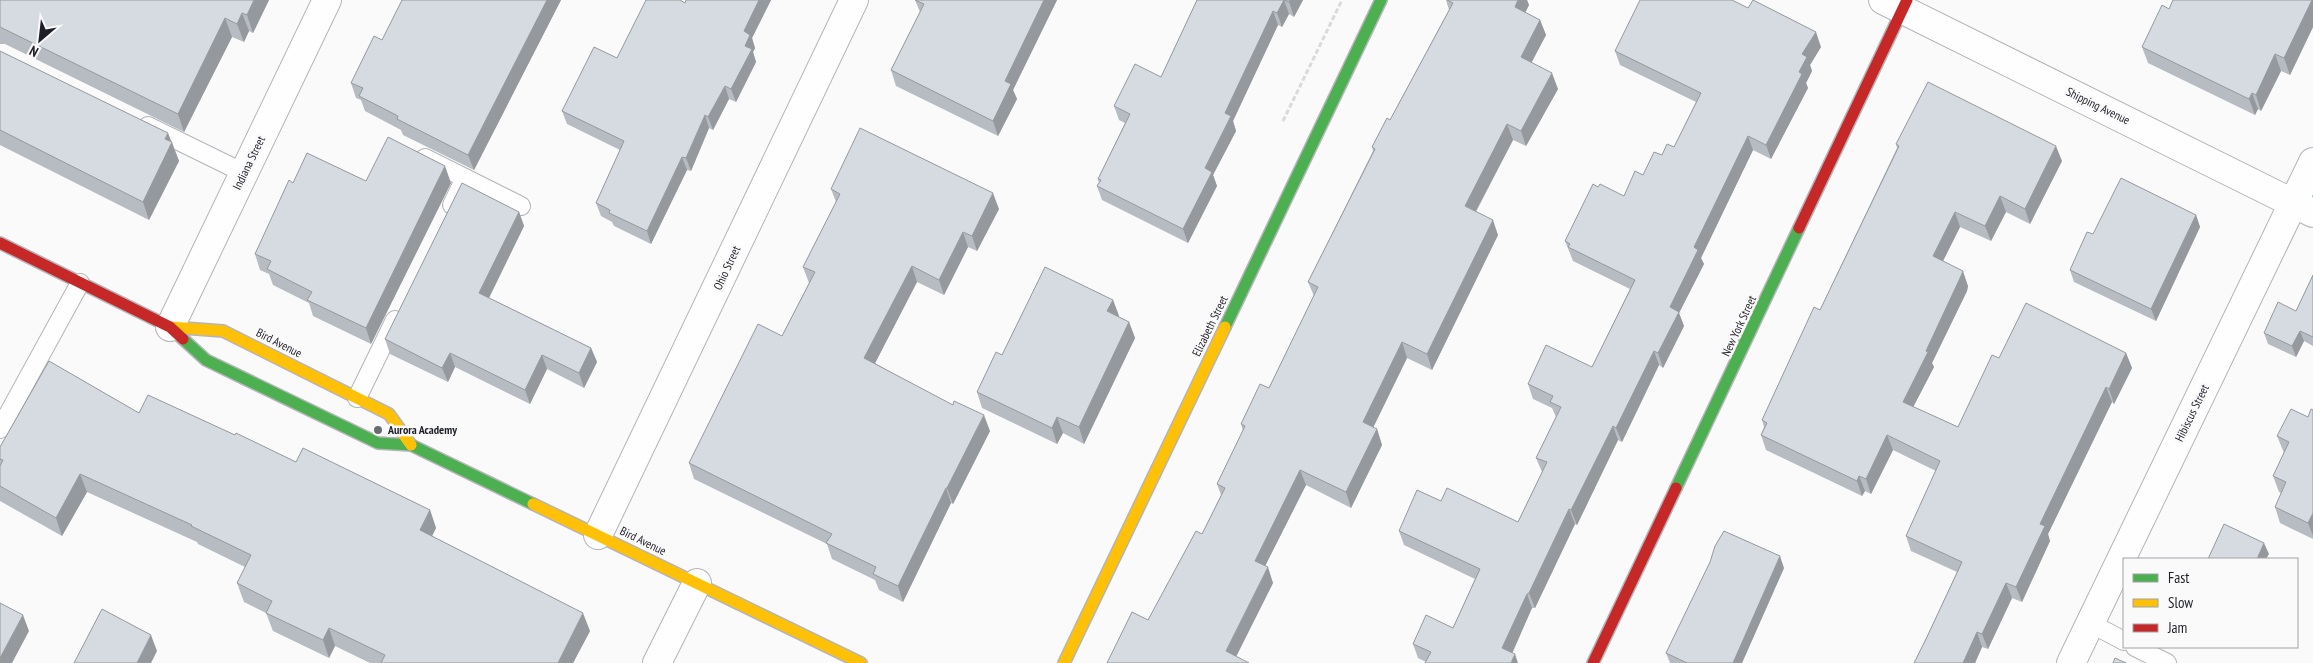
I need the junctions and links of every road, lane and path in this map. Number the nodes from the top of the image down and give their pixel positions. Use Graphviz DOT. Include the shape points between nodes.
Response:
graph roads {
  1 [pos="327,0"];
  2 [pos="854,0"];
  3 [pos="1342,0"];
  4 [pos="1381,0"];
  5 [pos="1898,3"];
  6 [pos="135,120"];
  7 [pos="1283,121"];
  8 [pos="408,150"];
  9 [pos="2313,162"];
  10 [pos="244,173"];
  11 [pos="465,178"];
  12 [pos="521,206"];
  13 [pos="2303,208"];
  14 [pos="444,221"];
  15 [pos="0,244"];
  16 [pos="80,283"];
  17 [pos="401,308"];
  18 [pos="170,327"];
  19 [pos="357,398"];
  20 [pos="0,429"];
  21 [pos="411,445"];
  22 [pos="598,535"];
  23 [pos="2123,558"];
  24 [pos="2123,559"];
  25 [pos="697,583"];
  26 [pos="2090,623"];
  27 [pos="2123,640"];
  28 [pos="2137,648"];
  29 [pos="657,663"];
  30 [pos="861,663"];
  31 [pos="1064,663"];
  32 [pos="1593,663"];
  33 [pos="2071,663"];
  34 [pos="2167,663"];
  1 -- 10 [label="street, Indiana Street"];
  2 -- 22 [label="street, Ohio Street"];
  3 -- 7 [label="path"];
  4 -- 31 [label="street, Elizabeth Street"];
  5 -- 13 [label="street, Shipping Avenue"];
  5 -- 32 [label="street, New York Street"];
  6 -- 10 [label="lane"];
  8 -- 11 [label="lane"];
  9 -- 13 [label="street, Hibiscus Street"];
  10 -- 18 [label="street, Indiana Street"];
  11 -- 12 [label="lane"];
  11 -- 14 [label="lane"];
  13 -- 23 [label="street, Hibiscus Street"];
  15 -- 16 [label="street, Bird Avenue"];
  16 -- 18 [label="street, Bird Avenue"];
  16 -- 20 [label="lane"];
  17 -- 19 [label="lane"];
  18 -- 19 [label="street, Bird Avenue" via="223,331"];
  18 -- 21 [label="street, Bird Avenue" via="214,364 378,443"];
  19 -- 21 [label="street, Bird Avenue" via="389,414"];
  21 -- 22 [label="street, Bird Avenue"];
  22 -- 25 [label="street, Bird Avenue"];
  24 -- 26 [label="street, Hibiscus Street"];
  25 -- 29 [label="street"];
  25 -- 30 [label="street, Bird Avenue"];
  26 -- 27 [label="lane"];
  26 -- 33 [label="street, Hibiscus Street"];
  28 -- 34 [label="lane"];
}
